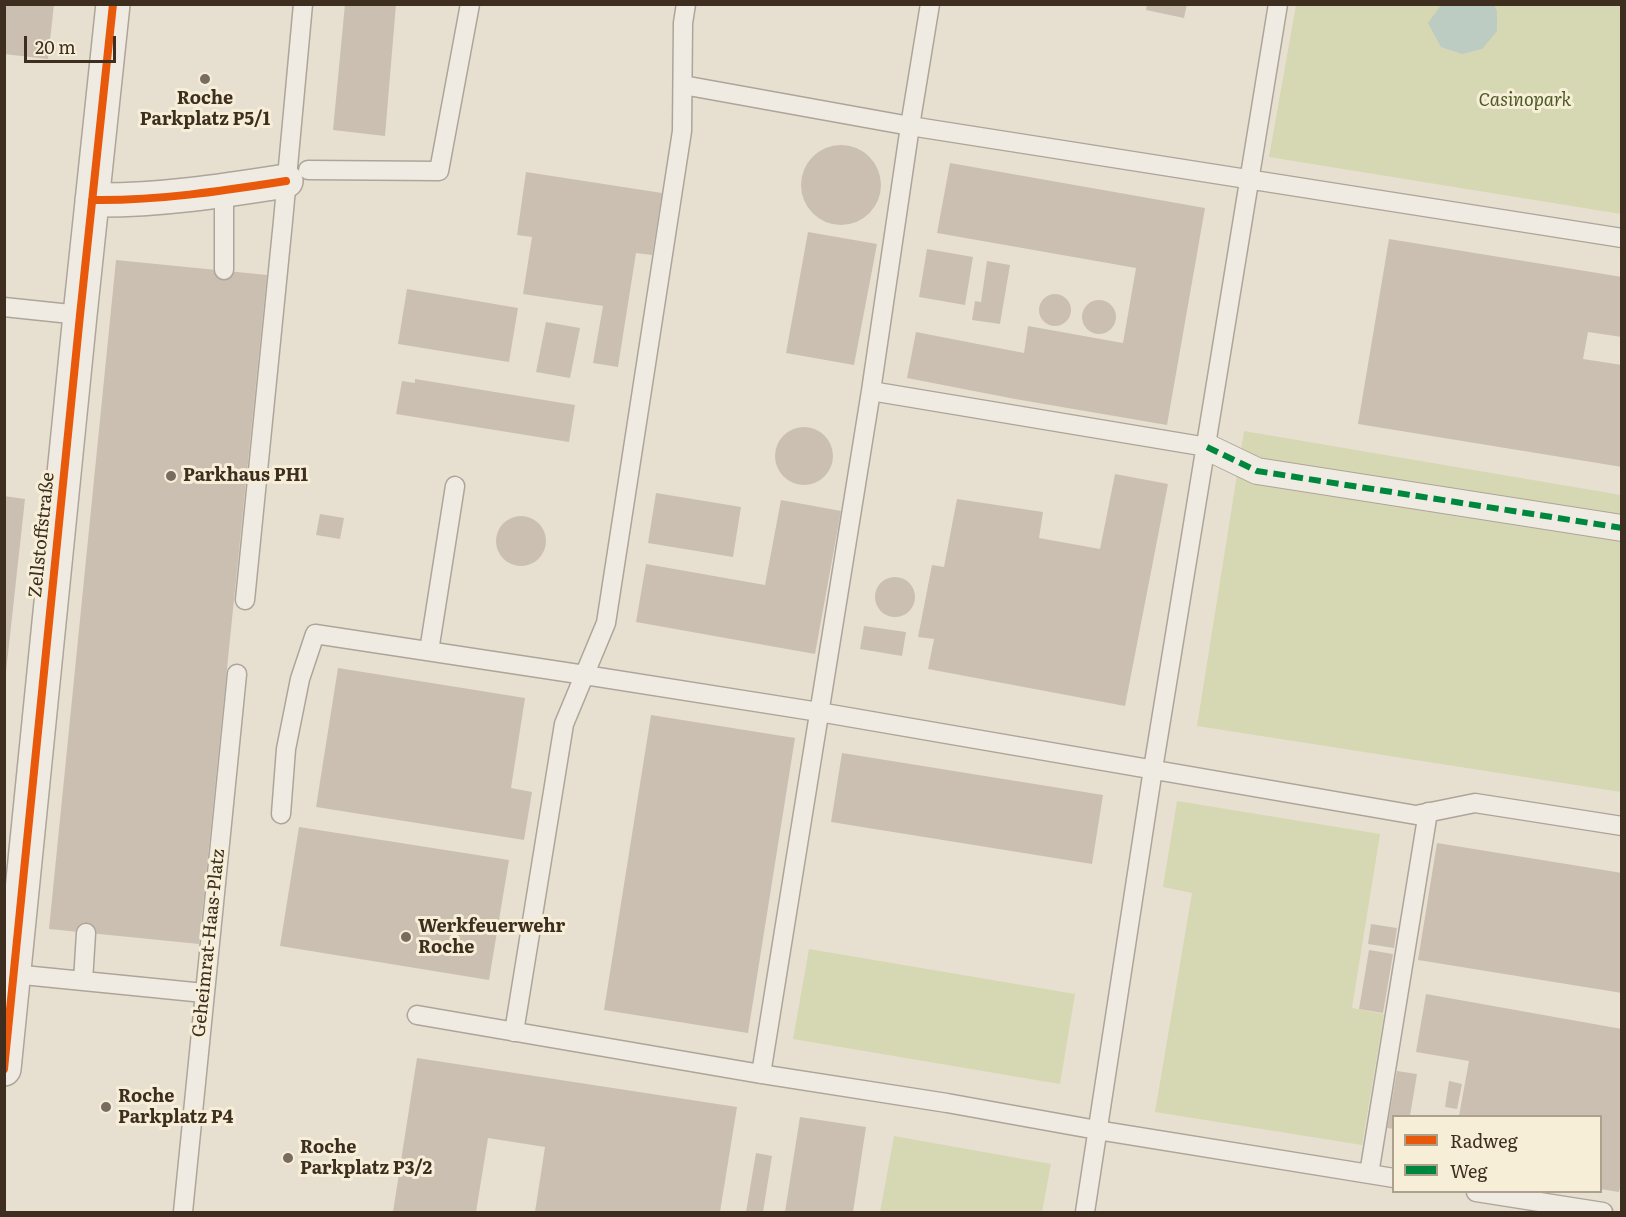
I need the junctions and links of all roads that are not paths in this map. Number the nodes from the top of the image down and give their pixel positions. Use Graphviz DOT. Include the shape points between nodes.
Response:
graph roads {
  1 [pos="113,4"];
  2 [pos="303,4"];
  3 [pos="470,4"];
  4 [pos="686,4"];
  5 [pos="930,4"];
  6 [pos="1278,4"];
  7 [pos="682,85"];
  8 [pos="910,126"];
  9 [pos="297,176"];
  10 [pos="1250,179"];
  11 [pos="224,191"];
  12 [pos="92,200"];
  13 [pos="1622,238"];
  14 [pos="224,270"];
  15 [pos="4,307"];
  16 [pos="80,315"];
  17 [pos="871,391"];
  18 [pos="1206,447"];
  19 [pos="455,486"];
  20 [pos="1622,528"];
  21 [pos="245,600"];
  22 [pos="429,651"];
  23 [pos="237,674"];
  24 [pos="585,675"];
  25 [pos="819,712"];
  26 [pos="1153,769"];
  27 [pos="1428,812"];
  28 [pos="281,814"];
  29 [pos="1622,826"];
  30 [pos="86,933"];
  31 [pos="14,974"];
  32 [pos="83,981"];
  33 [pos="204,993"];
  34 [pos="417,1015"];
  35 [pos="514,1032"];
  36 [pos="4,1069"];
  37 [pos="761,1074"];
  38 [pos="1097,1130"];
  39 [pos="1369,1174"];
  40 [pos="1392,1178"];
  41 [pos="1488,1193"];
  42 [pos="183,1212"];
  43 [pos="1085,1212"];
  44 [pos="1603,1212"];
  1 -- 12 [label="street, Zellstoffstraße"];
  2 -- 9 [label="lane"];
  3 -- 9 [label="lane" via="439,171"];
  4 -- 7 [label="lane" via="682,23"];
  5 -- 8 [label="lane"];
  6 -- 10 [label="lane"];
  7 -- 8 [label="lane"];
  7 -- 24 [label="lane" via="682,131 606,623"];
  8 -- 10 [label="lane"];
  8 -- 17 [label="lane"];
  9 -- 11 [label="street"];
  9 -- 21 [label="lane"];
  10 -- 13 [label="lane"];
  10 -- 18 [label="lane"];
  11 -- 12 [label="street" via="129,201"];
  11 -- 14 [label="lane"];
  12 -- 16 [label="street, Zellstoffstraße"];
  15 -- 16 [label="lane"];
  16 -- 31 [label="street, Zellstoffstraße"];
  17 -- 18 [label="lane"];
  17 -- 25 [label="lane"];
  18 -- 20 [label="street" via="1257,471"];
  18 -- 26 [label="lane"];
  19 -- 22 [label="lane"];
  22 -- 24 [label="lane"];
  22 -- 28 [label="lane" via="315,634 300,679 286,749"];
  23 -- 33 [label="lane, Geheimrat-Haas-Platz"];
  24 -- 25 [label="lane"];
  24 -- 35 [label="lane" via="564,724"];
  25 -- 26 [label="lane"];
  25 -- 37 [label="lane"];
  26 -- 27 [label="lane" via="1416,815"];
  26 -- 38 [label="lane"];
  27 -- 29 [label="lane" via="1475,803"];
  27 -- 39 [label="lane"];
  30 -- 32 [label="lane"];
  31 -- 32 [label="lane"];
  31 -- 36 [label="street, Zellstoffstraße"];
  32 -- 33 [label="lane"];
  33 -- 42 [label="lane, Geheimrat-Haas-Platz"];
  34 -- 35 [label="lane"];
  35 -- 37 [label="lane"];
  37 -- 38 [label="lane"];
  38 -- 39 [label="lane"];
  38 -- 43 [label="lane"];
  39 -- 40 [label="lane"];
  41 -- 44 [label="lane"];
}
